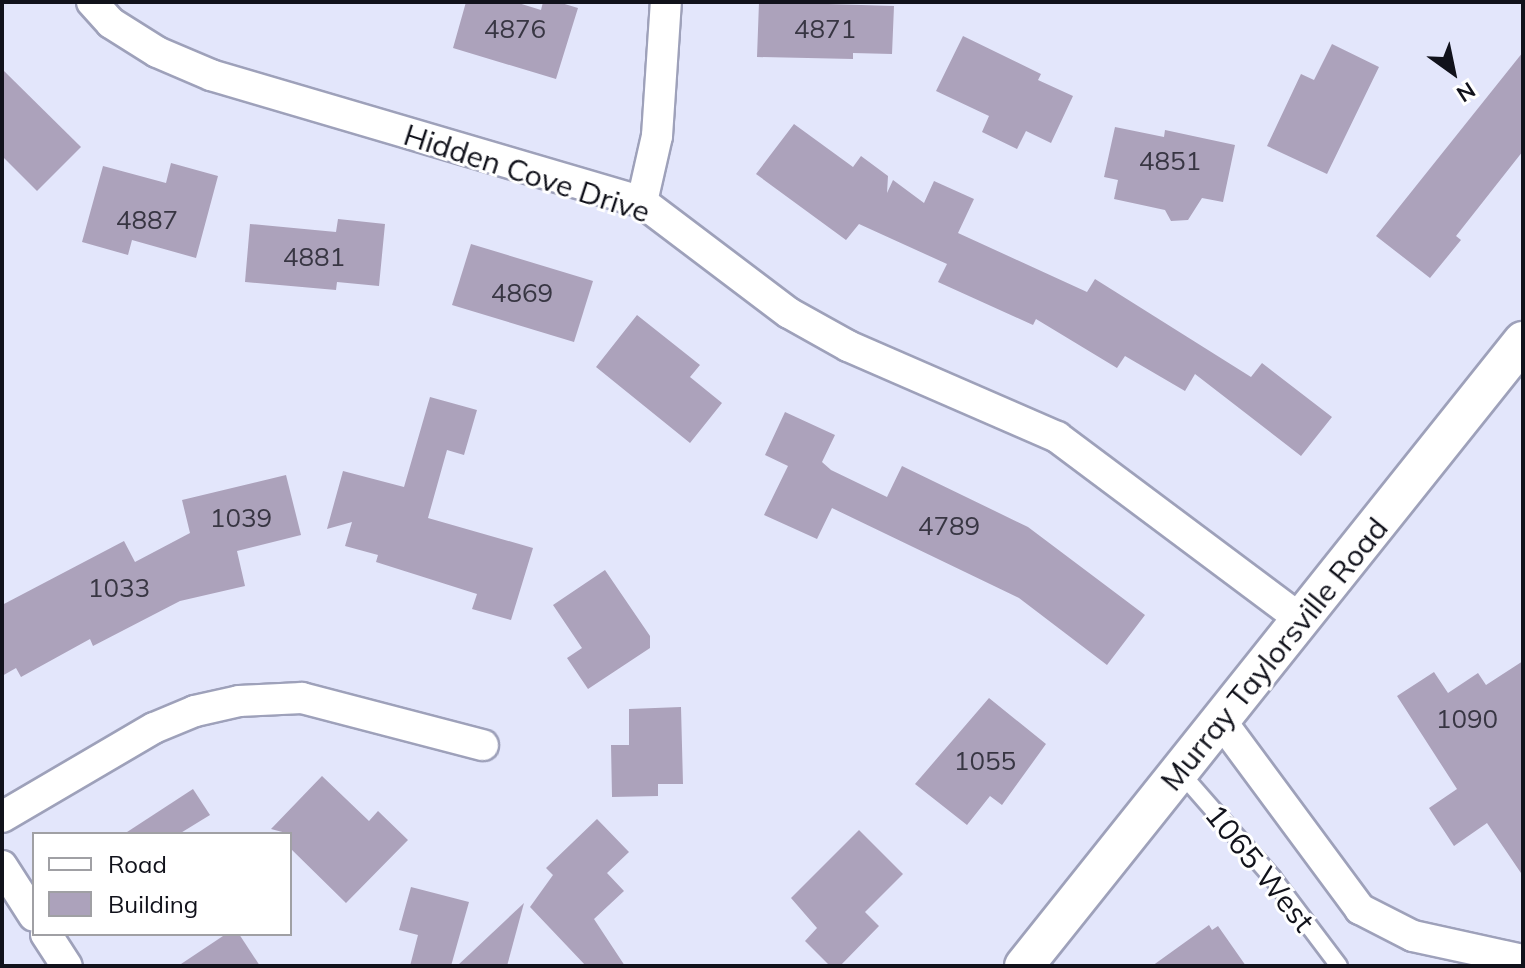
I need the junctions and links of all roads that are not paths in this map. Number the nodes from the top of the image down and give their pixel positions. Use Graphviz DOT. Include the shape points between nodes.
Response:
graph roads {
  1 [pos="92,2"];
  2 [pos="666,2"];
  3 [pos="642,202"];
  4 [pos="1523,341"];
  5 [pos="1302,620"];
  6 [pos="1221,721"];
  7 [pos="483,745"];
  8 [pos="1180,772"];
  9 [pos="2,817"];
  10 [pos="2,866"];
  11 [pos="32,913"];
  12 [pos="47,936"];
  13 [pos="1523,960"];
  14 [pos="67,966"];
  15 [pos="1024,966"];
  16 [pos="1339,966"];
  1 -- 3 [label="street, Hidden Cove Drive" via="111,23 157,52 211,75"];
  2 -- 3 [label="street" via="657,136"];
  3 -- 5 [label="street, Hidden Cove Drive" via="812,326 1057,437"];
  4 -- 5 [label="street, Murray Taylorsville Road"];
  5 -- 6 [label="street, Murray Taylorsville Road"];
  6 -- 8 [label="street, Murray Taylorsville Road"];
  6 -- 13 [label="street" via="1360,909 1413,936"];
  7 -- 9 [label="street" via="302,698 239,701 154,728"];
  8 -- 15 [label="street, Murray Taylorsville Road"];
  8 -- 16 [label="lane, 1065 West" via="1272,877"];
  10 -- 11 [label="street"];
  12 -- 14 [label="street"];
}
